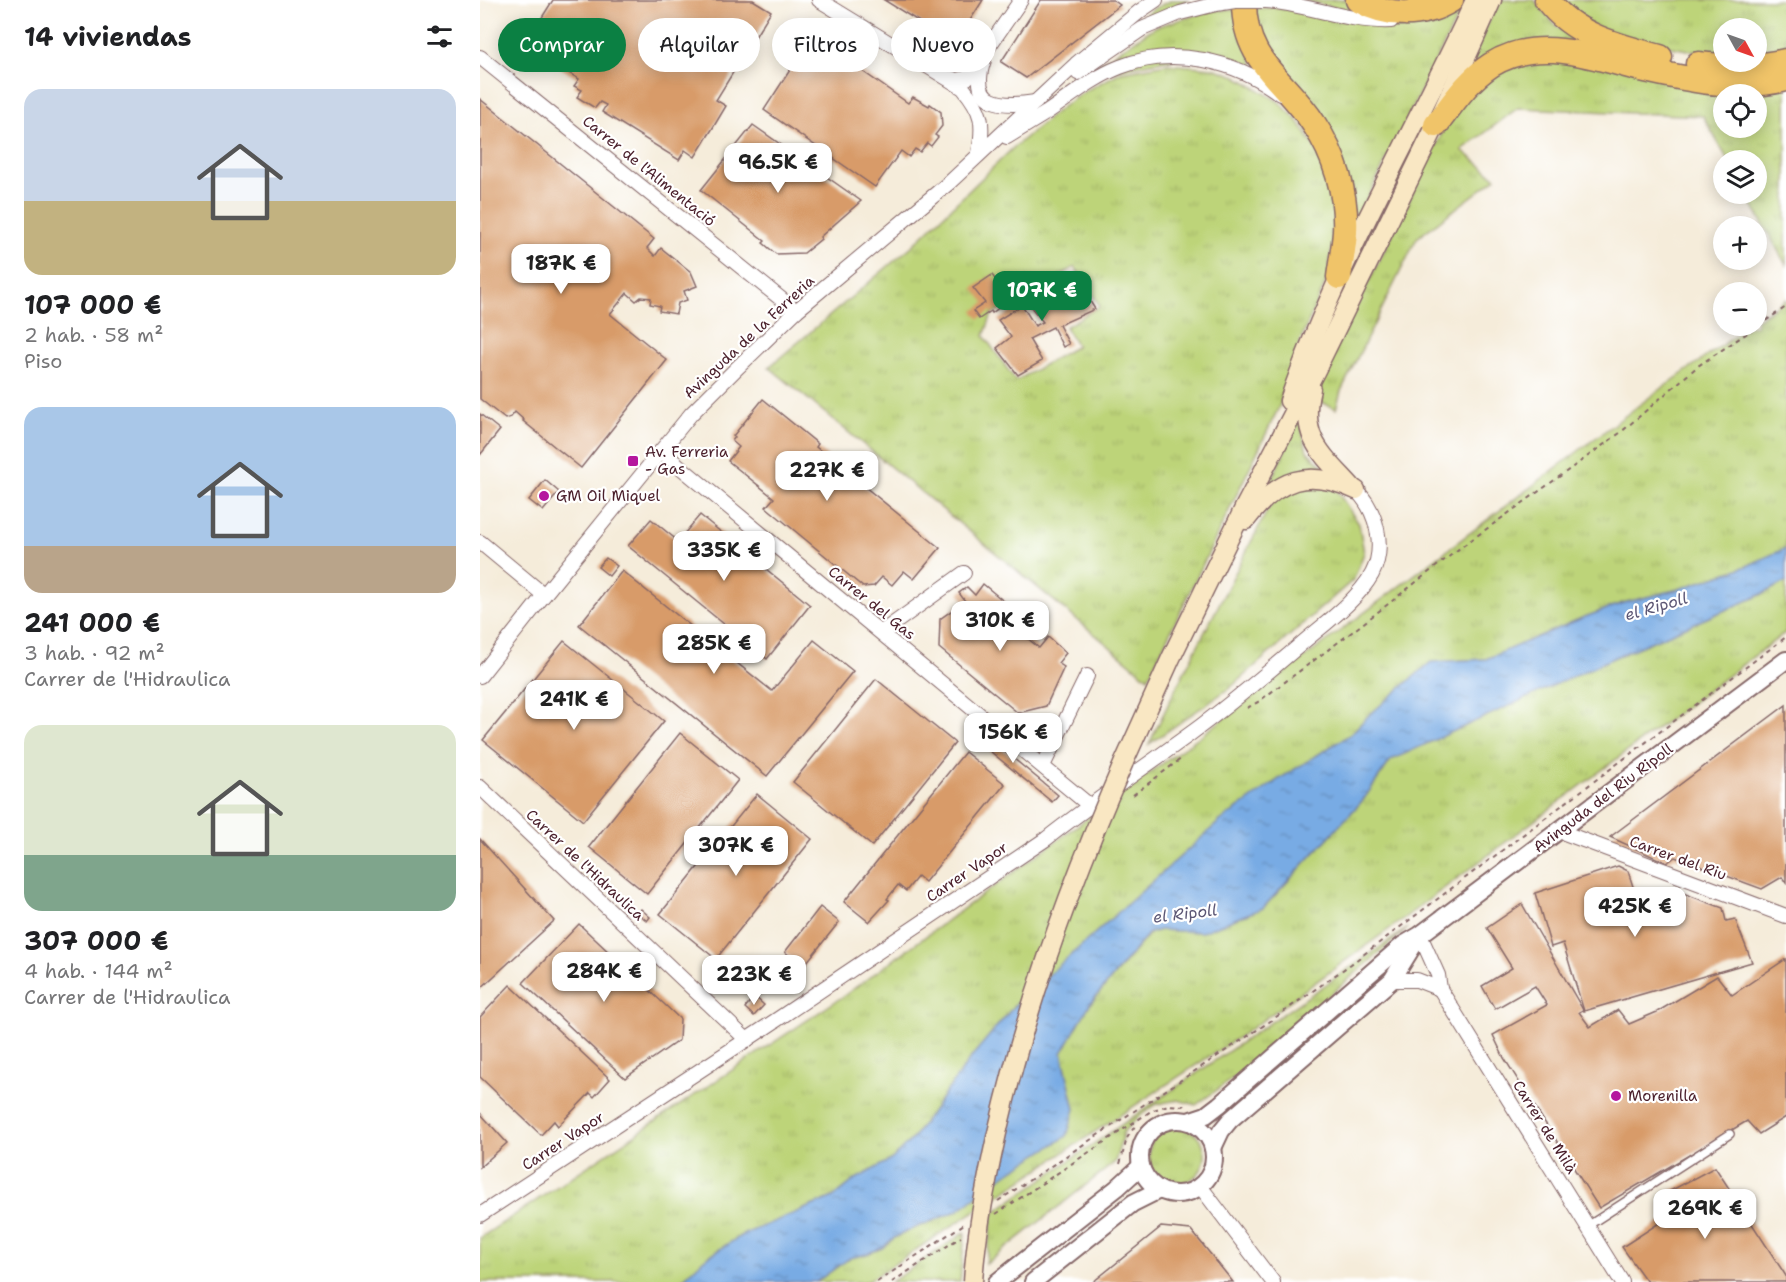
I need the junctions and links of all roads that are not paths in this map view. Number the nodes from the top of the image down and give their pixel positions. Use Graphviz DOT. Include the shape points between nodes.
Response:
graph roads {
  1 [pos="819,0"];
  2 [pos="1021,0"];
  3 [pos="1156,0"];
  4 [pos="1255,0"];
  5 [pos="1358,0"];
  6 [pos="1451,0"];
  7 [pos="1475,0"];
  8 [pos="1492,0"];
  9 [pos="1547,0"];
  10 [pos="1425,12"];
  11 [pos="996,38"];
  12 [pos="480,57"];
  13 [pos="1786,61"];
  14 [pos="972,72"];
  15 [pos="981,72"];
  16 [pos="943,75"];
  17 [pos="1786,79"];
  18 [pos="1055,85"];
  19 [pos="1036,102"];
  20 [pos="1436,125"];
  21 [pos="1324,142"];
  22 [pos="980,153"];
  23 [pos="1339,278"];
  24 [pos="796,311"];
  25 [pos="1316,370"];
  26 [pos="661,451"];
  27 [pos="1271,453"];
  28 [pos="1356,490"];
  29 [pos="480,542"];
  30 [pos="1218,561"];
  31 [pos="964,573"];
  32 [pos="544,595"];
  33 [pos="882,632"];
  34 [pos="1786,660"];
  35 [pos="480,676"];
  36 [pos="1087,676"];
  37 [pos="1043,766"];
  38 [pos="480,787"];
  39 [pos="1089,805"];
  40 [pos="1559,831"];
  41 [pos="1786,916"];
  42 [pos="1420,935"];
  43 [pos="1392,980"];
  44 [pos="1440,989"];
  45 [pos="747,1040"];
  46 [pos="1188,1121"];
  47 [pos="1730,1134"];
  48 [pos="1213,1149"];
  49 [pos="1141,1166"];
  50 [pos="1200,1186"];
  51 [pos="1159,1190"];
  52 [pos="480,1215"];
  53 [pos="1586,1227"];
  54 [pos="973,1282"];
  55 [pos="997,1282"];
  56 [pos="1033,1282"];
  57 [pos="1273,1282"];
  58 [pos="1622,1282"];
  1 -- 16 [label="street"];
  2 -- 11 [label="street"];
  3 -- 18 [label="street"];
  4 -- 10 [label="street" via="1381,21"];
  4 -- 18 [label="street, bridge" via="1180,13 1142,29"];
  4 -- 21 [label="highway" via="1244,10 1249,35 1260,59 1304,110"];
  5 -- 10 [label="highway" via="1383,10"];
  6 -- 10 [label="highway"];
  7 -- 23 [label="main road"];
  8 -- 20 [label="main road"];
  9 -- 13 [label="highway" via="1563,18 1583,31 1657,56 1718,66 1760,66"];
  12 -- 24 [label="street, Carrer de l'Alimentació"];
  14 -- 16 [label="street" via="967,78 956,80"];
  15 -- 19 [label="street" via="981,90 989,100 1004,105"];
  16 -- 22 [label="street" via="963,88 979,111 983,131"];
  17 -- 20 [label="highway" via="1748,84 1706,82 1573,52 1531,51 1504,58 1480,73"];
  18 -- 19 [label="street, Avinguda de la Ferreria"];
  19 -- 22 [label="street, Avinguda de la Ferreria"];
  20 -- 25 [label="main road"];
  21 -- 22 [label="street" via="1309,121 1258,79 1217,63 1173,58 1112,71"];
  21 -- 23 [label="highway" via="1343,197 1345,232"];
  22 -- 24 [label="street, Avinguda de la Ferreria"];
  23 -- 27 [label="main road" via="1302,364"];
  24 -- 26 [label="street, Avinguda de la Ferreria" via="691,414"];
  25 -- 27 [label="main road"];
  25 -- 28 [label="main road" via="1307,408 1308,428 1323,456"];
  26 -- 32 [label="street, Avinguda de la Ferreria"];
  26 -- 33 [label="street, Carrer del Gas"];
  27 -- 30 [label="main road"];
  28 -- 30 [label="main road" via="1317,478 1285,484 1261,502"];
  28 -- 39 [label="street, Carrer Vapor" via="1368,504 1377,528 1378,551 1371,575 1356,595 1192,732"];
  29 -- 32 [label="street"];
  30 -- 54 [label="main road, bridge" via="1124,762 1038,983 989,1170"];
  31 -- 33 [label="street"];
  32 -- 35 [label="street, Avinguda de la Ferreria"];
  33 -- 37 [label="street, Carrer del Gas"];
  34 -- 40 [label="street, Avinguda del Riu Ripoll"];
  36 -- 37 [label="street"];
  37 -- 39 [label="street, Carrer del Gas"];
  38 -- 45 [label="street, Carrer de l'Hidraulica"];
  39 -- 45 [label="street, Carrer Vapor" via="1046,839"];
  40 -- 41 [label="street, Carrer del Riu"];
  40 -- 42 [label="street, Avinguda del Riu Ripoll"];
  42 -- 43 [label="street, Avinguda del Riu Ripoll"];
  42 -- 44 [label="street, Carrer de Milà"];
  42 -- 46 [label="street, Avinguda del Riu Ripoll" via="1384,961 1219,1105"];
  43 -- 44 [label="street" via="1417,980"];
  43 -- 48 [label="street, Avinguda del Riu Ripoll" via="1230,1120"];
  44 -- 53 [label="street, Carrer de Milà"];
  45 -- 52 [label="street, Carrer Vapor"];
  46 -- 48 [label="street" via="1204,1132"];
  46 -- 49 [label="street" via="1166,1121 1156,1126 1142,1143"];
  47 -- 53 [label="lane"];
  48 -- 50 [label="street" via="1212,1169"];
  49 -- 51 [label="street"];
  49 -- 55 [label="street"];
  50 -- 51 [label="street" via="1180,1194"];
  50 -- 57 [label="street"];
  51 -- 56 [label="street" via="1133,1203"];
  53 -- 58 [label="street, Carrer de Milà"];
}
